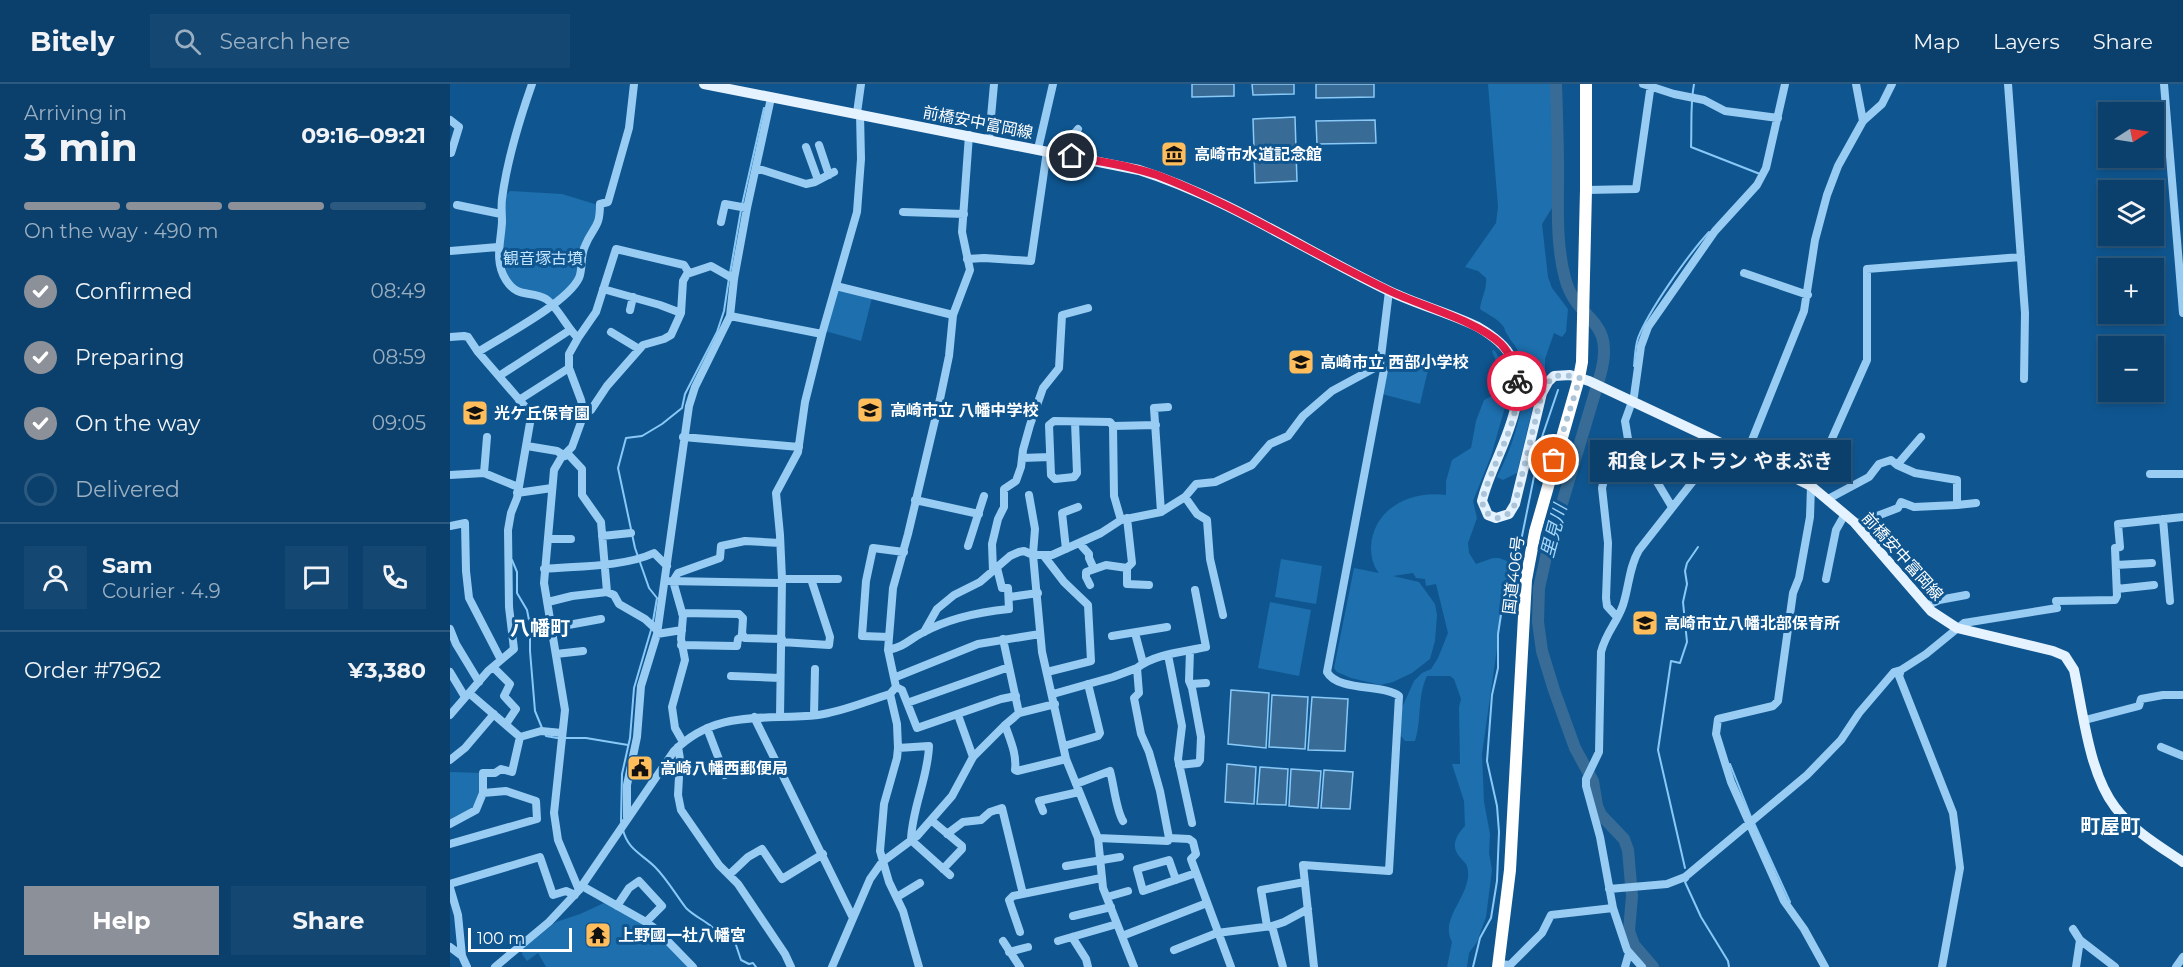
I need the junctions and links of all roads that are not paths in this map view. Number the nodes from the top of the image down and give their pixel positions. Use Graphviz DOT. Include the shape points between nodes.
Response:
graph roads {
  1 [pos="532,84"];
  2 [pos="634,84"];
  3 [pos="704,84"];
  4 [pos="861,84"];
  5 [pos="994,84"];
  6 [pos="1053,84"];
  7 [pos="1586,84"];
  8 [pos="1785,84"];
  9 [pos="1856,84"];
  10 [pos="1892,84"];
  11 [pos="2008,84"];
  12 [pos="2164,84"];
  13 [pos="1648,85"];
  14 [pos="760,90"];
  15 [pos="771,98"];
  16 [pos="858,114"];
  17 [pos="1778,118"];
  18 [pos="450,120"];
  19 [pos="1863,121"];
  20 [pos="1078,129"];
  21 [pos="969,135"];
  22 [pos="989,139"];
  23 [pos="819,145"];
  24 [pos="806,147"];
  25 [pos="1048,151"];
  26 [pos="452,153"];
  27 [pos="756,168"];
  28 [pos="818,180"];
  29 [pos="1586,190"];
  30 [pos="457,205"];
  31 [pos="747,208"];
  32 [pos="903,212"];
  33 [pos="501,214"];
  34 [pos="963,214"];
  35 [pos="721,222"];
  36 [pos="498,247"];
  37 [pos="450,251"];
  38 [pos="2021,257"];
  39 [pos="967,259"];
  40 [pos="688,273"];
  41 [pos="1744,273"];
  42 [pos="734,279"];
  43 [pos="836,286"];
  44 [pos="603,289"];
  45 [pos="1389,291"];
  46 [pos="1808,295"];
  47 [pos="633,297"];
  48 [pos="551,305"];
  49 [pos="1088,308"];
  50 [pos="630,310"];
  51 [pos="681,313"];
  52 [pos="2183,314"];
  53 [pos="953,315"];
  54 [pos="730,316"];
  55 [pos="570,330"];
  56 [pos="611,332"];
  57 [pos="822,334"];
  58 [pos="450,338"];
  59 [pos="578,338"];
  60 [pos="639,349"];
  61 [pos="478,352"];
  62 [pos="1380,365"];
  63 [pos="569,368"];
  64 [pos="499,376"];
  65 [pos="2024,379"];
  66 [pos="1585,380"];
  67 [pos="519,400"];
  68 [pos="1632,401"];
  69 [pos="1168,407"];
  70 [pos="584,414"];
  71 [pos="1075,422"];
  72 [pos="1156,425"];
  73 [pos="1113,426"];
  74 [pos="488,436"];
  75 [pos="683,437"];
  76 [pos="1922,437"];
  77 [pos="1724,443"];
  78 [pos="1629,445"];
  79 [pos="526,446"];
  80 [pos="799,447"];
  81 [pos="566,455"];
  82 [pos="1746,455"];
  83 [pos="1050,457"];
  84 [pos="1022,458"];
  85 [pos="1897,465"];
  86 [pos="484,473"];
  87 [pos="450,474"];
  88 [pos="2150,474"];
  89 [pos="2183,474"];
  90 [pos="1811,486"];
  91 [pos="552,488"];
  92 [pos="518,490"];
  93 [pos="1029,495"];
  94 [pos="984,496"];
  95 [pos="1185,497"];
  96 [pos="1828,499"];
  97 [pos="915,500"];
  98 [pos="1976,503"];
  99 [pos="1957,505"];
  100 [pos="2183,506"];
  101 [pos="1078,507"];
  102 [pos="1672,507"];
  103 [pos="1161,512"];
  104 [pos="979,514"];
  105 [pos="1845,514"];
  106 [pos="2182,517"];
  107 [pos="1124,519"];
  108 [pos="2163,519"];
  109 [pos="1856,524"];
  110 [pos="450,526"];
  111 [pos="631,534"];
  112 [pos="602,536"];
  113 [pos="548,539"];
  114 [pos="571,539"];
  115 [pos="780,543"];
  116 [pos="1080,544"];
  117 [pos="968,546"];
  118 [pos="1066,549"];
  119 [pos="904,552"];
  120 [pos="1033,555"];
  121 [pos="1044,556"];
  122 [pos="2152,563"];
  123 [pos="604,564"];
  124 [pos="2116,565"];
  125 [pos="667,566"];
  126 [pos="1127,568"];
  127 [pos="544,569"];
  128 [pos="1094,569"];
  129 [pos="995,570"];
  130 [pos="811,579"];
  131 [pos="838,579"];
  132 [pos="1826,579"];
  133 [pos="669,581"];
  134 [pos="782,581"];
  135 [pos="1090,585"];
  136 [pos="1149,585"];
  137 [pos="2154,585"];
  138 [pos="2117,589"];
  139 [pos="1195,590"];
  140 [pos="607,592"];
  141 [pos="1038,593"];
  142 [pos="1966,595"];
  143 [pos="1010,597"];
  144 [pos="2170,601"];
  145 [pos="548,602"];
  146 [pos="1926,606"];
  147 [pos="682,613"];
  148 [pos="1223,615"];
  149 [pos="1617,617"];
  150 [pos="601,619"];
  151 [pos="1167,627"];
  152 [pos="552,628"];
  153 [pos="1957,628"];
  154 [pos="450,629"];
  155 [pos="682,630"];
  156 [pos="657,632"];
  157 [pos="924,632"];
  158 [pos="1135,633"];
  159 [pos="1040,634"];
  160 [pos="743,636"];
  161 [pos="1112,636"];
  162 [pos="889,637"];
  163 [pos="1003,639"];
  164 [pos="781,640"];
  165 [pos="681,645"];
  166 [pos="888,650"];
  167 [pos="1190,650"];
  168 [pos="583,651"];
  169 [pos="555,654"];
  170 [pos="1168,655"];
  171 [pos="501,660"];
  172 [pos="1140,666"];
  173 [pos="494,667"];
  174 [pos="1009,667"];
  175 [pos="815,669"];
  176 [pos="1901,670"];
  177 [pos="1047,672"];
  178 [pos="451,676"];
  179 [pos="731,676"];
  180 [pos="780,678"];
  181 [pos="479,682"];
  182 [pos="896,682"];
  183 [pos="1206,683"];
  184 [pos="1088,684"];
  185 [pos="1191,684"];
  186 [pos="890,694"];
  187 [pos="1053,694"];
  188 [pos="467,695"];
  189 [pos="2183,695"];
  190 [pos="1016,696"];
  191 [pos="907,703"];
  192 [pos="1055,704"];
  193 [pos="1020,713"];
  194 [pos="494,714"];
  195 [pos="450,715"];
  196 [pos="814,715"];
  197 [pos="957,716"];
  198 [pos="754,717"];
  199 [pos="780,717"];
  200 [pos="2085,720"];
  201 [pos="506,724"];
  202 [pos="1005,725"];
  203 [pos="707,728"];
  204 [pos="562,733"];
  205 [pos="520,737"];
  206 [pos="680,745"];
  207 [pos="1064,746"];
  208 [pos="2161,747"];
  209 [pos="898,748"];
  210 [pos="2183,756"];
  211 [pos="974,757"];
  212 [pos="1066,759"];
  213 [pos="450,760"];
  214 [pos="1179,765"];
  215 [pos="725,775"];
  216 [pos="1078,788"];
  217 [pos="483,793"];
  218 [pos="1043,811"];
  219 [pos="627,817"];
  220 [pos="931,820"];
  221 [pos="1123,821"];
  222 [pos="1192,823"];
  223 [pos="450,824"];
  224 [pos="1749,824"];
  225 [pos="947,834"];
  226 [pos="1098,838"];
  227 [pos="1169,838"];
  228 [pos="911,840"];
  229 [pos="450,844"];
  230 [pos="823,854"];
  231 [pos="1120,857"];
  232 [pos="882,862"];
  233 [pos="1099,862"];
  234 [pos="2183,862"];
  235 [pos="1066,866"];
  236 [pos="1196,873"];
  237 [pos="729,874"];
  238 [pos="1101,878"];
  239 [pos="1176,880"];
  240 [pos="1305,882"];
  241 [pos="920,883"];
  242 [pos="450,886"];
  243 [pos="1609,889"];
  244 [pos="579,890"];
  245 [pos="1128,891"];
  246 [pos="1023,894"];
  247 [pos="897,897"];
  248 [pos="1107,897"];
  249 [pos="1207,903"];
  250 [pos="618,906"];
  251 [pos="1111,907"];
  252 [pos="1613,908"];
  253 [pos="1308,909"];
  254 [pos="1073,916"];
  255 [pos="853,918"];
  256 [pos="646,922"];
  257 [pos="1117,924"];
  258 [pos="1270,926"];
  259 [pos="2073,929"];
  260 [pos="1020,932"];
  261 [pos="1217,933"];
  262 [pos="1122,936"];
  263 [pos="1072,938"];
  264 [pos="2080,940"];
  265 [pos="1003,941"];
  266 [pos="1059,941"];
  267 [pos="450,947"];
  268 [pos="1028,947"];
  269 [pos="1174,950"];
  270 [pos="1009,952"];
  271 [pos="1629,954"];
  272 [pos="462,956"];
  273 [pos="2183,957"];
  274 [pos="1499,966"];
  275 [pos="467,967"];
  276 [pos="495,967"];
  277 [pos="693,967"];
  278 [pos="791,967"];
  279 [pos="832,967"];
  280 [pos="919,967"];
  281 [pos="1020,967"];
  282 [pos="1088,967"];
  283 [pos="1134,967"];
  284 [pos="1231,967"];
  285 [pos="1283,967"];
  286 [pos="1314,967"];
  287 [pos="1624,967"];
  288 [pos="1642,967"];
  289 [pos="1825,967"];
  290 [pos="1942,967"];
  291 [pos="2076,967"];
  292 [pos="2115,967"];
  293 [pos="2176,967"];
  1 -- 33 [label="street" via="516,127"];
  2 -- 48 [label="street" via="629,128 608,202 600,204 599,222 583,249 580,277"];
  3 -- 14 [label="main road, 前橋安中富岡線"];
  4 -- 16 [label="street"];
  5 -- 22 [label="street"];
  6 -- 25 [label="street"];
  7 -- 29 [label="highway, 国道406号"];
  8 -- 17 [label="street"];
  9 -- 19 [label="street"];
  10 -- 19 [label="street" via="1882,104"];
  11 -- 38 [label="street"];
  12 -- 52 [label="street"];
  13 -- 17 [label="street" via="1704,100 1725,111"];
  13 -- 29 [label="street" via="1636,189"];
  14 -- 15 [label="main road, 前橋安中富岡線"];
  15 -- 16 [label="main road, 前橋安中富岡線"];
  15 -- 27 [label="street"];
  16 -- 21 [label="main road, 前橋安中富岡線"];
  16 -- 43 [label="street" via="859,200"];
  17 -- 68 [label="street" via="1766,168 1757,185 1715,231 1648,327"];
  18 -- 26 [label="street" via="459,127"];
  19 -- 46 [label="street" via="1845,151 1827,195 1815,240"];
  20 -- 25 [label="street"];
  21 -- 22 [label="main road, 前橋安中富岡線"];
  21 -- 34 [label="street"];
  22 -- 25 [label="main road, 前橋安中富岡線"];
  23 -- 28 [label="street" via="832,174"];
  24 -- 28 [label="street"];
  25 -- 39 [label="street" via="1031,261"];
  25 -- 45 [label="main road, 前橋安中富岡線" via="1130,167 1169,181"];
  27 -- 28 [label="street" via="806,184"];
  27 -- 31 [label="street"];
  29 -- 66 [label="highway, 国道406号"];
  30 -- 33 [label="street"];
  31 -- 35 [label="street" via="725,204"];
  31 -- 42 [label="street"];
  32 -- 34 [label="street"];
  33 -- 36 [label="street"];
  34 -- 39 [label="street"];
  36 -- 37 [label="street"];
  36 -- 48 [label="street" via="503,274 510,285 520,293 545,298"];
  38 -- 65 [label="street"];
  38 -- 90 [label="street" via="1867,269 1867,360"];
  39 -- 53 [label="street" via="969,274"];
  40 -- 42 [label="street" via="711,266"];
  40 -- 44 [label="street" via="684,266 616,249"];
  40 -- 51 [label="street" via="683,281"];
  41 -- 46 [label="street"];
  42 -- 54 [label="street"];
  43 -- 53 [label="street"];
  43 -- 57 [label="street"];
  44 -- 47 [label="street"];
  44 -- 59 [label="street" via="596,312"];
  45 -- 62 [label="street"];
  45 -- 66 [label="main road, 前橋安中富岡線" via="1478,327 1502,344 1511,357 1516,371 1515,407 1482,501 1488,515 1505,516 1515,504 1548,382 1562,375"];
  46 -- 82 [label="street" via="1790,350"];
  47 -- 50 [label="street"];
  47 -- 51 [label="street"];
  48 -- 55 [label="street"];
  48 -- 61 [label="street"];
  49 -- 84 [label="street" via="1062,315 1059,368 1043,388"];
  51 -- 60 [label="street" via="671,335"];
  53 -- 97 [label="street" via="949,356"];
  54 -- 57 [label="street"];
  54 -- 75 [label="street" via="691,396"];
  55 -- 59 [label="street"];
  55 -- 64 [label="street"];
  56 -- 60 [label="street"];
  57 -- 80 [label="street" via="805,402"];
  58 -- 61 [label="street" via="466,336"];
  59 -- 63 [label="street" via="568,354"];
  60 -- 70 [label="street"];
  61 -- 64 [label="street"];
  62 -- 95 [label="street" via="1332,391 1288,436 1270,444 1252,465 1215,482 1196,484"];
  62 -- 240 [label="street" via="1384,370 1327,672 1332,679 1399,696 1389,871 1303,865"];
  63 -- 67 [label="street"];
  63 -- 70 [label="street"];
  64 -- 67 [label="street"];
  66 -- 68 [label="main road, 前橋安中富岡線"];
  66 -- 274 [label="highway, 国道406号" via="1535,532 1526,580 1510,870"];
  67 -- 79 [label="street" via="531,417"];
  68 -- 77 [label="main road, 前橋安中富岡線"];
  68 -- 78 [label="street" via="1625,421"];
  69 -- 72 [label="street" via="1154,408"];
  70 -- 81 [label="street"];
  71 -- 73 [label="street" via="1110,422"];
  71 -- 83 [label="street" via="1054,421 1049,425"];
  71 -- 83 [label="street" via="1076,476 1052,477"];
  72 -- 73 [label="street"];
  72 -- 103 [label="street"];
  73 -- 107 [label="street" via="1114,496"];
  74 -- 86 [label="street"];
  75 -- 80 [label="street"];
  75 -- 125 [label="street"];
  76 -- 85 [label="street"];
  77 -- 82 [label="main road, 前橋安中富岡線"];
  77 -- 102 [label="street"];
  78 -- 102 [label="street" via="1641,455"];
  78 -- 149 [label="street" via="1622,457 1608,464 1602,488 1608,543 1606,598 1607,606"];
  79 -- 81 [label="street"];
  79 -- 92 [label="street"];
  80 -- 115 [label="street" via="776,493"];
  81 -- 91 [label="street" via="555,465"];
  81 -- 112 [label="street" via="582,469 582,495 601,522"];
  82 -- 90 [label="main road, 前橋安中富岡線"];
  83 -- 84 [label="street"];
  84 -- 129 [label="street" via="1016,481 1004,489 1004,507 992,544"];
  85 -- 96 [label="street" via="1891,460 1879,464 1869,477"];
  85 -- 99 [label="street" via="1915,473 1957,480"];
  86 -- 87 [label="street"];
  86 -- 92 [label="street"];
  88 -- 89 [label="street"];
  90 -- 96 [label="main road, 前橋安中富岡線"];
  90 -- 224 [label="street" via="1810,517 1793,592 1778,701 1773,706 1718,719 1716,730 1731,782"];
  91 -- 92 [label="street"];
  91 -- 113 [label="street"];
  92 -- 171 [label="street" via="508,530 508,607 514,648"];
  93 -- 120 [label="street" via="1035,529"];
  94 -- 104 [label="street"];
  95 -- 103 [label="street"];
  95 -- 148 [label="street" via="1197,514 1207,520 1210,559"];
  96 -- 105 [label="main road, 前橋安中富岡線"];
  97 -- 104 [label="street"];
  97 -- 119 [label="street"];
  98 -- 99 [label="street"];
  99 -- 109 [label="street" via="1914,507 1901,502 1898,508"];
  100 -- 106 [label="street"];
  101 -- 118 [label="street" via="1062,513"];
  102 -- 149 [label="street" via="1634,558"];
  103 -- 107 [label="street"];
  104 -- 117 [label="street"];
  105 -- 109 [label="main road, 前橋安中富岡線"];
  105 -- 132 [label="street" via="1836,530"];
  106 -- 108 [label="street"];
  107 -- 116 [label="street"];
  107 -- 126 [label="street" via="1132,562"];
  108 -- 124 [label="street" via="2118,524 2120,547 2115,548"];
  108 -- 144 [label="street"];
  109 -- 146 [label="main road, 前橋安中富岡線"];
  110 -- 171 [label="street" via="465,523 469,598"];
  111 -- 112 [label="street"];
  112 -- 123 [label="street"];
  113 -- 114 [label="street"];
  113 -- 127 [label="street"];
  115 -- 133 [label="street" via="745,541 721,546 720,558 678,573"];
  115 -- 134 [label="street"];
  116 -- 118 [label="street"];
  116 -- 128 [label="street"];
  118 -- 121 [label="street"];
  119 -- 162 [label="street" via="893,588"];
  119 -- 162 [label="street" via="873,548 868,572 862,636"];
  120 -- 121 [label="street"];
  120 -- 129 [label="street" via="1019,552"];
  120 -- 141 [label="street"];
  121 -- 177 [label="street" via="1088,604 1091,662"];
  122 -- 124 [label="street"];
  123 -- 125 [label="street" via="654,553"];
  123 -- 127 [label="street"];
  123 -- 140 [label="street"];
  124 -- 138 [label="street"];
  125 -- 133 [label="street"];
  126 -- 128 [label="street" via="1106,565"];
  126 -- 136 [label="street" via="1127,584"];
  127 -- 145 [label="street"];
  128 -- 135 [label="street" via="1086,572"];
  129 -- 143 [label="street"];
  129 -- 157 [label="street" via="943,603"];
  130 -- 131 [label="street"];
  130 -- 134 [label="street"];
  130 -- 164 [label="street" via="830,645"];
  133 -- 134 [label="street"];
  133 -- 147 [label="street"];
  133 -- 156 [label="street"];
  134 -- 164 [label="street"];
  137 -- 138 [label="street"];
  138 -- 153 [label="street" via="2112,600 2056,604 1964,622"];
  139 -- 167 [label="street" via="1206,647"];
  140 -- 145 [label="street"];
  140 -- 156 [label="street"];
  141 -- 143 [label="street"];
  141 -- 159 [label="street"];
  142 -- 146 [label="street"];
  143 -- 157 [label="street" via="1009,609 979,612"];
  145 -- 152 [label="street"];
  146 -- 153 [label="main road, 前橋安中富岡線"];
  147 -- 155 [label="street"];
  147 -- 160 [label="street" via="739,614 743,618"];
  149 -- 243 [label="street" via="1601,652 1599,752 1586,779"];
  150 -- 152 [label="street"];
  151 -- 158 [label="street"];
  152 -- 169 [label="street"];
  153 -- 176 [label="street" via="1941,644"];
  153 -- 200 [label="main road, 前橋安中富岡線" via="2065,656 2074,670"];
  154 -- 181 [label="street"];
  155 -- 156 [label="street"];
  155 -- 165 [label="street"];
  156 -- 219 [label="street" via="641,686 637,737 627,785"];
  157 -- 166 [label="street" via="905,646"];
  158 -- 161 [label="street"];
  158 -- 172 [label="street"];
  159 -- 163 [label="street"];
  159 -- 177 [label="street"];
  160 -- 164 [label="street"];
  160 -- 165 [label="street" via="737,646"];
  162 -- 166 [label="street"];
  163 -- 174 [label="street"];
  163 -- 182 [label="street" via="978,644"];
  164 -- 180 [label="street"];
  165 -- 206 [label="street" via="685,660 672,707"];
  166 -- 182 [label="street"];
  167 -- 170 [label="street"];
  167 -- 185 [label="street"];
  168 -- 169 [label="street"];
  169 -- 204 [label="street" via="565,710"];
  170 -- 172 [label="street"];
  170 -- 214 [label="street" via="1182,726"];
  171 -- 173 [label="street"];
  172 -- 184 [label="street"];
  172 -- 227 [label="street" via="1138,693 1134,698 1141,734 1161,791"];
  173 -- 181 [label="street"];
  173 -- 201 [label="street" via="510,684 504,696 516,709"];
  174 -- 190 [label="street"];
  174 -- 191 [label="street"];
  175 -- 196 [label="street"];
  176 -- 224 [label="street" via="1894,672 1807,776"];
  176 -- 290 [label="street" via="1899,675 1953,813 1960,868"];
  177 -- 187 [label="street"];
  178 -- 188 [label="street"];
  179 -- 180 [label="street"];
  180 -- 199 [label="street"];
  181 -- 188 [label="street"];
  182 -- 186 [label="street"];
  182 -- 191 [label="street"];
  183 -- 185 [label="street"];
  184 -- 187 [label="street"];
  184 -- 207 [label="street" via="1100,733"];
  185 -- 214 [label="street" via="1201,737 1200,760"];
  186 -- 196 [label="street"];
  186 -- 209 [label="street"];
  187 -- 192 [label="street"];
  188 -- 194 [label="street"];
  188 -- 195 [label="street"];
  189 -- 200 [label="street" via="2141,699 2139,706"];
  190 -- 193 [label="street"];
  190 -- 197 [label="street"];
  191 -- 197 [label="street" via="917,728"];
  192 -- 193 [label="street"];
  192 -- 207 [label="street"];
  193 -- 202 [label="street"];
  194 -- 201 [label="street"];
  194 -- 213 [label="street"];
  196 -- 199 [label="street"];
  197 -- 211 [label="street"];
  198 -- 199 [label="street"];
  198 -- 203 [label="street"];
  198 -- 230 [label="street"];
  200 -- 234 [label="main road, 前橋安中富岡線" via="2096,771 2114,807 2137,830"];
  201 -- 205 [label="street"];
  202 -- 211 [label="street"];
  202 -- 212 [label="street" via="1015,770"];
  203 -- 206 [label="street"];
  203 -- 215 [label="street"];
  204 -- 205 [label="street" via="541,731"];
  204 -- 244 [label="street" via="556,830"];
  205 -- 217 [label="street" via="512,772 501,769 483,773"];
  206 -- 219 [label="street"];
  206 -- 237 [label="street" via="681,810 719,866"];
  207 -- 212 [label="street"];
  208 -- 210 [label="street"];
  209 -- 228 [label="street" via="929,746"];
  209 -- 232 [label="street" via="884,804"];
  211 -- 220 [label="street" via="952,796"];
  212 -- 216 [label="street"];
  214 -- 222 [label="street"];
  216 -- 218 [label="street" via="1039,801"];
  216 -- 221 [label="street" via="1110,771"];
  216 -- 226 [label="street"];
  217 -- 223 [label="street" via="476,810"];
  217 -- 229 [label="street" via="506,791 536,801 537,819"];
  219 -- 244 [label="street"];
  220 -- 225 [label="street"];
  220 -- 228 [label="street"];
  224 -- 243 [label="street" via="1680,880 1657,886"];
  224 -- 289 [label="street" via="1789,910"];
  225 -- 228 [label="street" via="962,846 947,872"];
  225 -- 246 [label="street" via="963,822 981,820 1002,808"];
  226 -- 227 [label="street"];
  226 -- 233 [label="street"];
  227 -- 236 [label="street" via="1193,842 1196,854 1191,859"];
  228 -- 232 [label="street"];
  230 -- 237 [label="street" via="782,879 762,849"];
  230 -- 255 [label="street"];
  231 -- 233 [label="street"];
  232 -- 247 [label="street"];
  232 -- 255 [label="street"];
  233 -- 235 [label="street"];
  233 -- 238 [label="street"];
  236 -- 239 [label="street"];
  236 -- 249 [label="street"];
  237 -- 278 [label="street"];
  238 -- 246 [label="street"];
  238 -- 248 [label="street"];
  239 -- 239 [label="street" via="1143,891 1137,869 1169,860"];
  240 -- 253 [label="street"];
  240 -- 258 [label="street" via="1261,890"];
  241 -- 247 [label="street"];
  242 -- 244 [label="street" via="540,857 553,896"];
  242 -- 272 [label="street"];
  243 -- 252 [label="street"];
  244 -- 250 [label="street"];
  244 -- 276 [label="street" via="549,922"];
  245 -- 248 [label="street"];
  246 -- 260 [label="street" via="1009,900"];
  247 -- 280 [label="street"];
  248 -- 251 [label="street"];
  249 -- 261 [label="street"];
  249 -- 262 [label="street"];
  250 -- 256 [label="street"];
  250 -- 256 [label="street" via="629,888 639,881 662,906"];
  251 -- 254 [label="street"];
  251 -- 257 [label="street"];
  252 -- 271 [label="street"];
  252 -- 274 [label="street" via="1551,915 1542,933 1510,964"];
  253 -- 258 [label="street"];
  253 -- 286 [label="street"];
  255 -- 279 [label="street"];
  256 -- 277 [label="street"];
  257 -- 262 [label="street"];
  257 -- 263 [label="street"];
  258 -- 261 [label="street"];
  258 -- 285 [label="street"];
  259 -- 264 [label="street"];
  261 -- 269 [label="street"];
  261 -- 284 [label="street"];
  262 -- 283 [label="street"];
  263 -- 266 [label="street"];
  263 -- 282 [label="street"];
  264 -- 291 [label="street"];
  264 -- 292 [label="street"];
  265 -- 270 [label="street"];
  267 -- 272 [label="street"];
  268 -- 270 [label="street"];
  270 -- 281 [label="street"];
  271 -- 287 [label="street"];
  271 -- 288 [label="street"];
  272 -- 275 [label="street"];
  273 -- 293 [label="street"];
}
